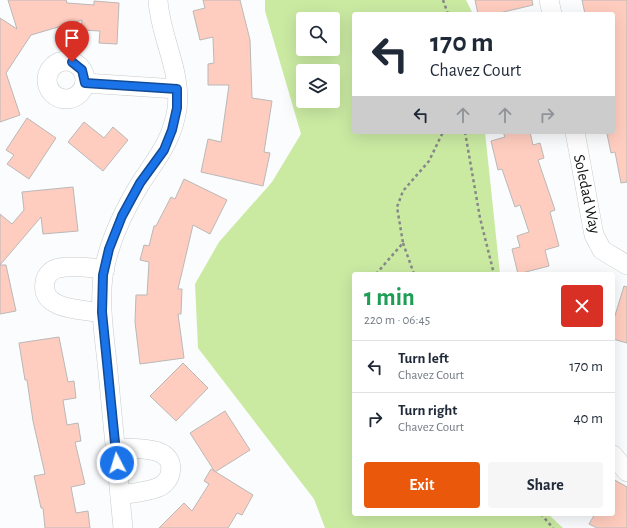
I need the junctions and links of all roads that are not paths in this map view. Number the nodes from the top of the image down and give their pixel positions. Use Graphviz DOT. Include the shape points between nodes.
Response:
graph roads {
  1 [pos="158,0"];
  2 [pos="549,0"];
  3 [pos="552,12"];
  4 [pos="85,83"];
  5 [pos="177,89"];
  6 [pos="575,134"];
  7 [pos="627,265"];
  8 [pos="105,269"];
  9 [pos="102,312"];
  10 [pos="115,448"];
  11 [pos="615,457"];
  12 [pos="627,472"];
  13 [pos="120,495"];
  14 [pos="123,528"];
  1 -- 5 [label="street"];
  2 -- 3 [label="street"];
  4 -- 5 [label="street"];
  5 -- 8 [label="street" via="177,108 164,150 140,183 122,216 109,249"];
  6 -- 7 [label="street, Soledad Way" via="594,236 602,250"];
  8 -- 9 [label="street"];
  8 -- 9 [label="street" via="58,268 50,272 45,279 44,288 46,296 60,306"];
  9 -- 10 [label="street"];
  10 -- 13 [label="street"];
  10 -- 13 [label="street" via="160,451 171,465 167,481 160,487"];
  11 -- 12 [label="street"];
  13 -- 14 [label="street"];
}
